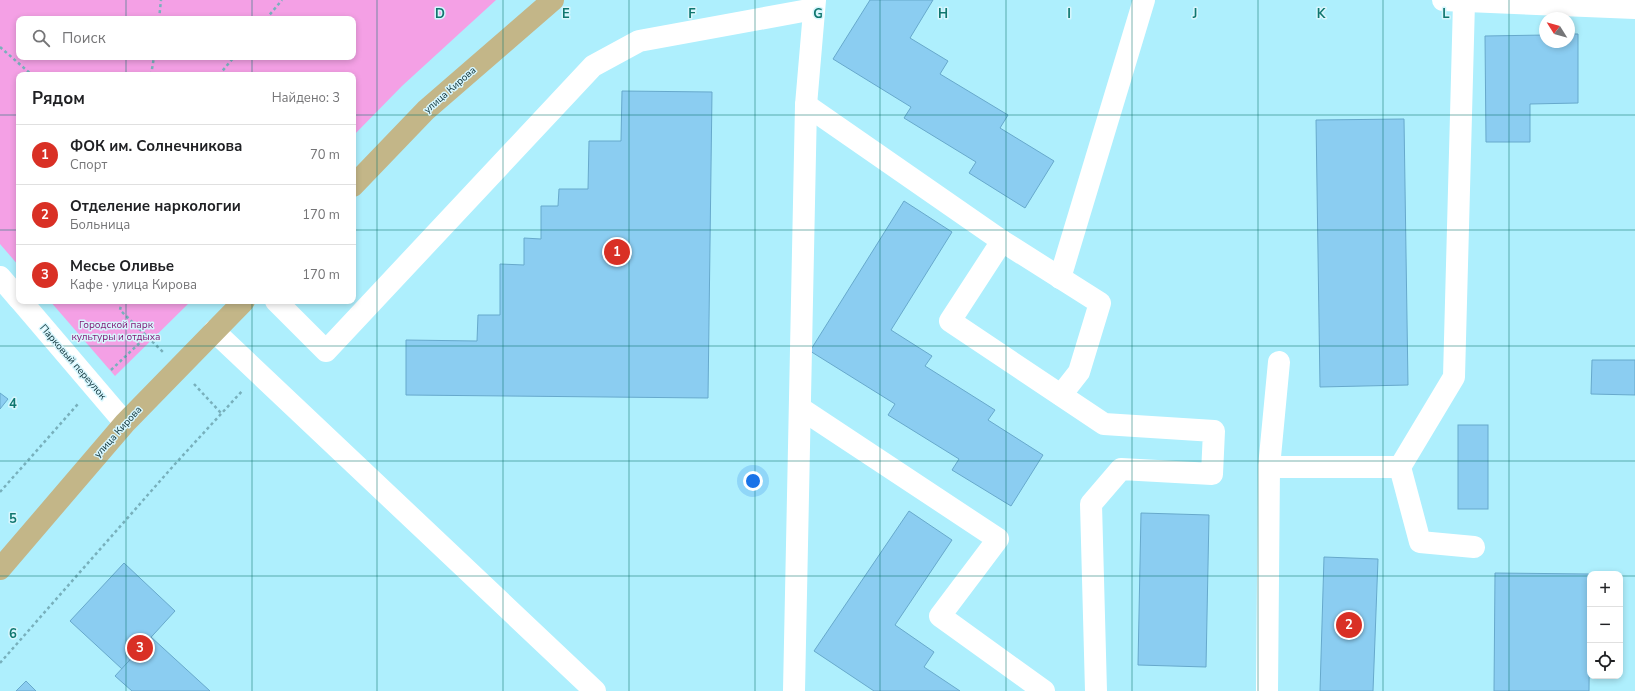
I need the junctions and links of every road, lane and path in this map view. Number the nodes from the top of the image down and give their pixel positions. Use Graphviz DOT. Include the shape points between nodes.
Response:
graph roads {
  1 [pos="161,0"];
  2 [pos="282,0"];
  3 [pos="553,0"];
  4 [pos="1144,0"];
  5 [pos="1442,0"];
  6 [pos="1464,2"];
  7 [pos="815,5"];
  8 [pos="1635,8"];
  9 [pos="159,16"];
  10 [pos="269,16"];
  11 [pos="0,46"];
  12 [pos="154,60"];
  13 [pos="232,60"];
  14 [pos="29,72"];
  15 [pos="152,72"];
  16 [pos="222,72"];
  17 [pos="806,105"];
  18 [pos="356,183"];
  19 [pos="1002,241"];
  20 [pos="1060,278"];
  21 [pos="20,304"];
  22 [pos="241,304"];
  23 [pos="279,304"];
  24 [pos="214,332"];
  25 [pos="147,336"];
  26 [pos="1279,362"];
  27 [pos="258,374"];
  28 [pos="94,386"];
  29 [pos="1061,395"];
  30 [pos="800,408"];
  31 [pos="125,423"];
  32 [pos="1269,467"];
  33 [pos="1400,467"];
  34 [pos="0,492"];
  35 [pos="1474,546"];
  36 [pos="0,568"];
  37 [pos="0,663"];
  38 [pos="595,691"];
  39 [pos="794,691"];
  40 [pos="1044,691"];
  41 [pos="1096,691"];
  42 [pos="1267,691"];
  1 -- 9 [label="path"];
  2 -- 10 [label="path"];
  3 -- 18 [label="main road, улица Кирова" via="426,110"];
  4 -- 20 [label="street"];
  5 -- 6 [label="street"];
  6 -- 8 [label="street"];
  6 -- 33 [label="street" via="1454,377"];
  7 -- 17 [label="street"];
  7 -- 23 [label="street" via="639,41 593,66 326,351"];
  11 -- 14 [label="path"];
  12 -- 15 [label="path"];
  13 -- 16 [label="path"];
  17 -- 19 [label="street"];
  17 -- 30 [label="street"];
  19 -- 20 [label="street"];
  19 -- 29 [label="street" via="950,321"];
  20 -- 29 [label="street" via="1100,303 1079,372"];
  21 -- 28 [label="street, Парковый переулок"];
  22 -- 24 [label="main road, улица Кирова"];
  24 -- 27 [label="street"];
  24 -- 31 [label="main road, улица Кирова"];
  25 -- 28 [label="path"];
  26 -- 32 [label="street"];
  27 -- 37 [label="path"];
  27 -- 38 [label="street"];
  28 -- 31 [label="street, Парковый переулок"];
  28 -- 34 [label="path"];
  29 -- 41 [label="street" via="1104,424 1214,431 1212,474 1121,470 1091,504"];
  30 -- 39 [label="street"];
  30 -- 40 [label="street" via="998,539 940,616"];
  31 -- 36 [label="main road, улица Кирова"];
  32 -- 33 [label="street"];
  32 -- 42 [label="street"];
  33 -- 35 [label="street" via="1420,542"];
}
